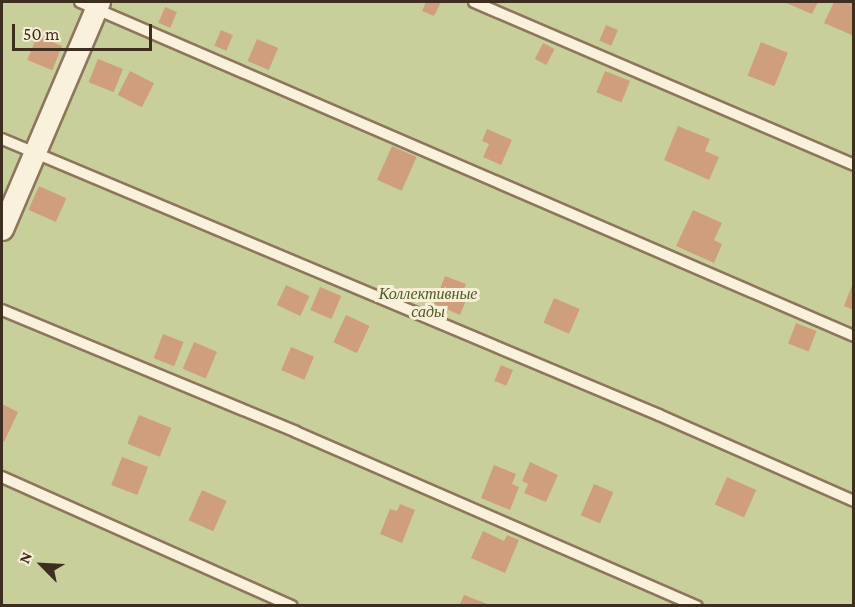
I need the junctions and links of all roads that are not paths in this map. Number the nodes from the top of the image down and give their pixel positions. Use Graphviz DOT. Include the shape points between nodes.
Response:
graph roads {
  1 [pos="474,2"];
  2 [pos="92,4"];
  3 [pos="2,140"];
  4 [pos="33,153"];
  5 [pos="854,165"];
  6 [pos="2,229"];
  7 [pos="2,310"];
  8 [pos="854,336"];
  9 [pos="2,477"];
  10 [pos="854,501"];
  11 [pos="292,606"];
  12 [pos="697,606"];
  1 -- 5 [label="lane"];
  2 -- 4 [label="street"];
  2 -- 8 [label="lane"];
  3 -- 4 [label="lane"];
  4 -- 6 [label="street"];
  4 -- 10 [label="lane" via="659,415"];
  7 -- 12 [label="lane"];
  9 -- 11 [label="lane"];
}
